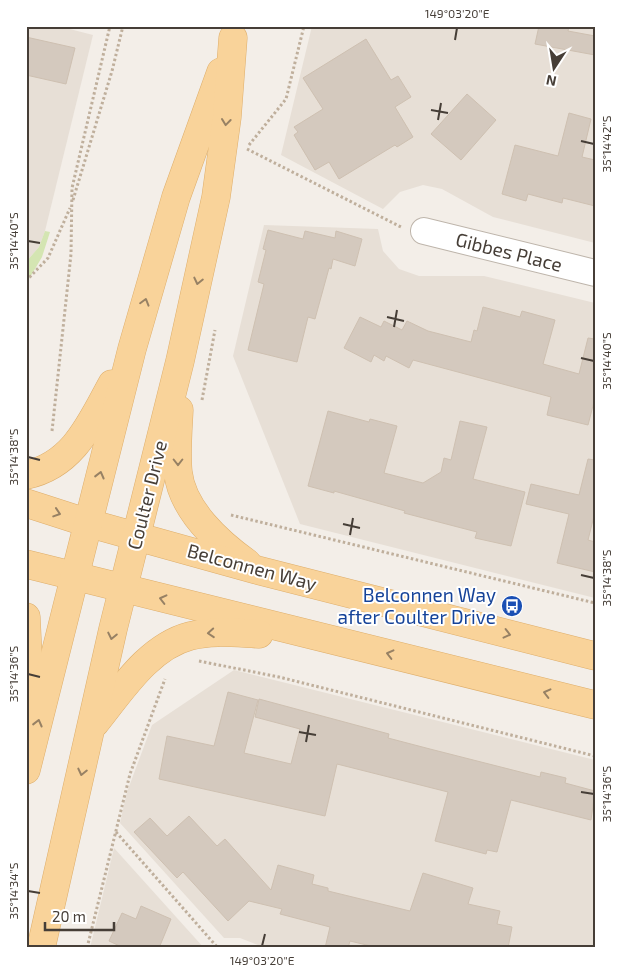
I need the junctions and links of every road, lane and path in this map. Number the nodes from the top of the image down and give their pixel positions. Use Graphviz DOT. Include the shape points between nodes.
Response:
graph roads {
  1 [pos="110,26"];
  2 [pos="123,26"];
  3 [pos="304,26"];
  4 [pos="235,32"];
  5 [pos="246,148"];
  6 [pos="244,158"];
  7 [pos="72,204"];
  8 [pos="424,231"];
  9 [pos="595,273"];
  10 [pos="26,281"];
  11 [pos="215,328"];
  12 [pos="132,349"];
  13 [pos="180,361"];
  14 [pos="201,405"];
  15 [pos="52,433"];
  16 [pos="26,475"];
  17 [pos="26,503"];
  18 [pos="230,515"];
  19 [pos="88,523"];
  20 [pos="136,537"];
  21 [pos="26,564"];
  22 [pos="257,570"];
  23 [pos="76,577"];
  24 [pos="123,589"];
  25 [pos="595,604"];
  26 [pos="26,617"];
  27 [pos="330,639"];
  28 [pos="595,656"];
  29 [pos="193,659"];
  30 [pos="167,674"];
  31 [pos="26,698"];
  32 [pos="595,705"];
  33 [pos="93,725"];
  34 [pos="595,756"];
  35 [pos="26,770"];
  36 [pos="115,832"];
  37 [pos="41,948"];
  38 [pos="87,948"];
  39 [pos="218,948"];
  1 -- 7 [label="path" via="72,188"];
  2 -- 7 [label="path"];
  3 -- 5 [label="path" via="286,99"];
  12 -- 4 [label="main road, Coulter Drive, one-way" via="176,197"];
  4 -- 13 [label="main road, Coulter Drive, one-way" via="216,197"];
  5 -- 6 [label="path"];
  5 -- 8 [label="path" via="396,226"];
  7 -- 10 [label="path" via="48,258"];
  7 -- 15 [label="path" via="66,322"];
  8 -- 9 [label="street, Gibbes Place"];
  11 -- 14 [label="path"];
  12 -- 16 [label="main road" via="80,442 65,457"];
  19 -- 12 [label="main road, Coulter Drive, one-way"];
  13 -- 20 [label="main road, Coulter Drive"];
  13 -- 22 [label="main road, one-way" via="178,472 181,485 214,535"];
  17 -- 19 [label="main road, Belconnen Way, one-way"];
  18 -- 25 [label="path"];
  19 -- 20 [label="main road, Belconnen Way"];
  19 -- 23 [label="main road, Coulter Drive"];
  20 -- 22 [label="main road, Belconnen Way"];
  20 -- 24 [label="main road, Coulter Drive"];
  21 -- 23 [label="main road"];
  22 -- 28 [label="main road, Belconnen Way, one-way"];
  23 -- 24 [label="main road"];
  35 -- 23 [label="main road, Coulter Drive, one-way"];
  27 -- 24 [label="main road, one-way"];
  24 -- 33 [label="main road, Coulter Drive, one-way"];
  26 -- 31 [label="main road" via="29,680"];
  32 -- 27 [label="main road, one-way"];
  27 -- 33 [label="main road, one-way" via="232,632 179,640 140,668"];
  29 -- 34 [label="path" via="279,676"];
  30 -- 36 [label="path" via="130,774"];
  33 -- 37 [label="main road, Coulter Drive, one-way"];
  36 -- 38 [label="path"];
  36 -- 39 [label="path"];
}
